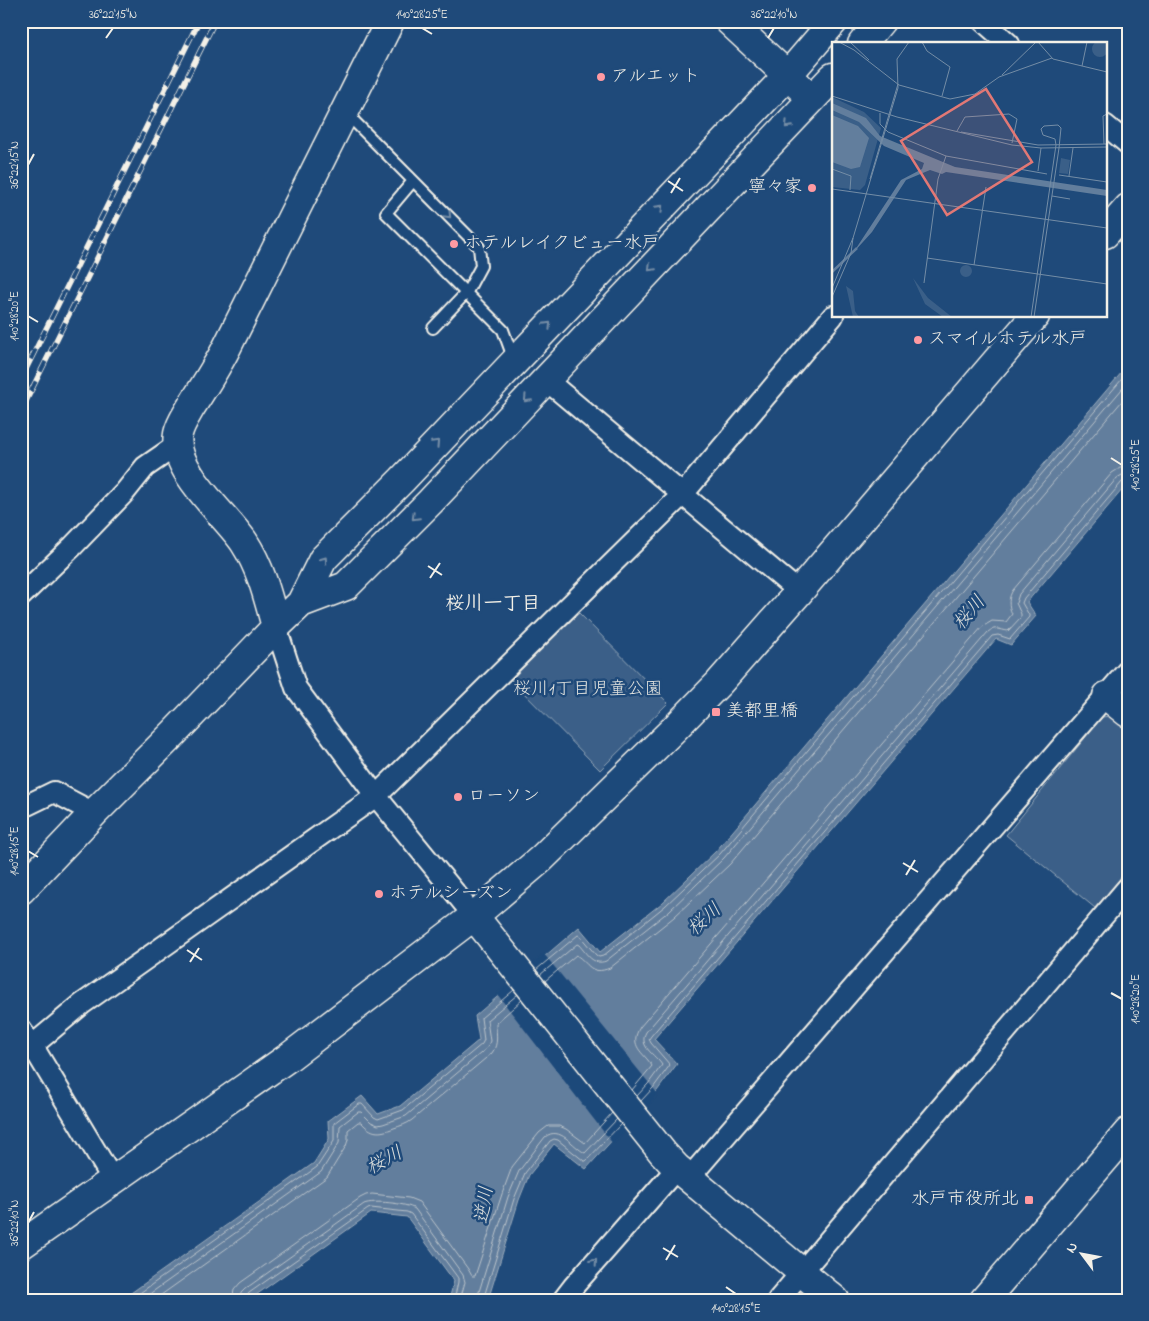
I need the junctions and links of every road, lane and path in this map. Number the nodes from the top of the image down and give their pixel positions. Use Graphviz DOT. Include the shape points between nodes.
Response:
graph roads {
  1 [pos="390,21"];
  2 [pos="729,21"];
  3 [pos="834,21"];
  4 [pos="881,21"];
  5 [pos="983,21"];
  6 [pos="864,42"];
  7 [pos="1007,42"];
  8 [pos="787,76"];
  9 [pos="832,78"];
  10 [pos="813,99"];
  11 [pos="346,112"];
  12 [pos="1106,126"];
  13 [pos="1128,144"];
  14 [pos="413,181"];
  15 [pos="1128,208"];
  16 [pos="1106,233"];
  17 [pos="467,292"];
  18 [pos="832,317"];
  19 [pos="1033,318"];
  20 [pos="433,328"];
  21 [pos="514,360"];
  22 [pos="546,379"];
  23 [pos="177,445"];
  24 [pos="683,494"];
  25 [pos="799,592"];
  26 [pos="21,596"];
  27 [pos="301,603"];
  28 [pos="276,627"];
  29 [pos="1128,670"];
  30 [pos="1107,696"];
  31 [pos="1128,713"];
  32 [pos="376,796"];
  33 [pos="21,808"];
  34 [pos="94,813"];
  35 [pos="1128,888"];
  36 [pos="21,890"];
  37 [pos="474,916"];
  38 [pos="25,1043"];
  39 [pos="1128,1132"];
  40 [pos="683,1173"];
  41 [pos="113,1180"];
  42 [pos="21,1245"];
  43 [pos="802,1272"];
  44 [pos="563,1300"];
  45 [pos="778,1300"];
  46 [pos="835,1300"];
  47 [pos="984,1300"];
  1 -- 11 [label="street"];
  2 -- 8 [label="street"];
  3 -- 8 [label="street"];
  4 -- 6 [label="street"];
  5 -- 7 [label="street"];
  8 -- 10 [label="street"];
  21 -- 8 [label="street, one-way"];
  9 -- 10 [label="street"];
  10 -- 22 [label="street, one-way"];
  11 -- 14 [label="lane"];
  11 -- 23 [label="street" via="218,365 183,420"];
  12 -- 13 [label="street"];
  14 -- 17 [label="lane, one-way" via="479,247 481,266"];
  14 -- 17 [label="lane" via="386,213"];
  15 -- 16 [label="street"];
  17 -- 20 [label="lane"];
  17 -- 21 [label="lane" via="503,330"];
  18 -- 24 [label="street"];
  19 -- 25 [label="street"];
  27 -- 21 [label="street, one-way" via="323,559"];
  22 -- 24 [label="street"];
  22 -- 27 [label="street, one-way" via="346,586"];
  23 -- 26 [label="street" via="145,467 125,492"];
  23 -- 28 [label="street" via="189,475 243,542 255,562"];
  24 -- 25 [label="street"];
  24 -- 32 [label="street"];
  25 -- 37 [label="street" via="668,736 541,860"];
  27 -- 28 [label="street"];
  28 -- 32 [label="street" via="296,688"];
  28 -- 34 [label="street"];
  29 -- 30 [label="street"];
  30 -- 31 [label="street"];
  30 -- 40 [label="street"];
  32 -- 37 [label="street"];
  32 -- 38 [label="street"];
  33 -- 34 [label="street" via="54,792"];
  34 -- 36 [label="street"];
  35 -- 43 [label="street"];
  37 -- 40 [label="street" via="652,1141"];
  37 -- 41 [label="street" via="289,1057"];
  38 -- 41 [label="street"];
  39 -- 47 [label="street"];
  40 -- 43 [label="street"];
  44 -- 40 [label="street, one-way"];
  41 -- 42 [label="street"];
  43 -- 45 [label="street"];
  43 -- 46 [label="street"];
}
